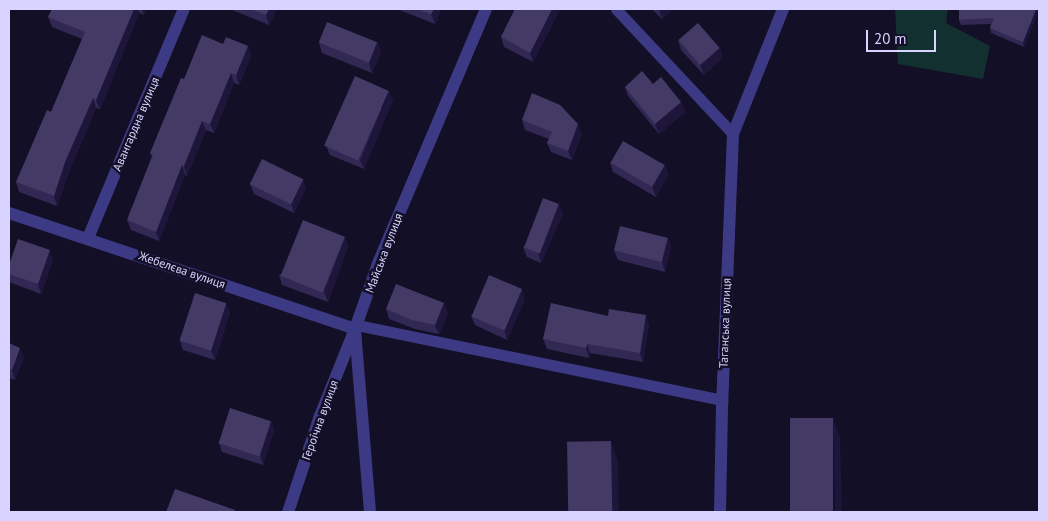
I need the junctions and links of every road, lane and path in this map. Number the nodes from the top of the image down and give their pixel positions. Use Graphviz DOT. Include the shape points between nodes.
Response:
graph roads {
  1 [pos="184,9"];
  2 [pos="486,9"];
  3 [pos="616,9"];
  4 [pos="783,9"];
  5 [pos="733,134"];
  6 [pos="9,214"];
  7 [pos="88,238"];
  8 [pos="356,327"];
  9 [pos="722,400"];
  10 [pos="288,512"];
  11 [pos="370,512"];
  12 [pos="720,512"];
  1 -- 7 [label="street, Авангардна вулиця"];
  2 -- 8 [label="street, Майська вулиця" via="379,261"];
  3 -- 5 [label="lane"];
  4 -- 5 [label="street, Таганська вулиця"];
  5 -- 9 [label="street, Таганська вулиця"];
  6 -- 7 [label="street, Жебелєва вулиця"];
  7 -- 8 [label="street, Жебелєва вулиця"];
  8 -- 9 [label="lane"];
  8 -- 10 [label="street, Героїчна вулиця" via="320,416"];
  8 -- 11 [label="street, Майська вулиця"];
  9 -- 12 [label="street, Таганська вулиця"];
}
